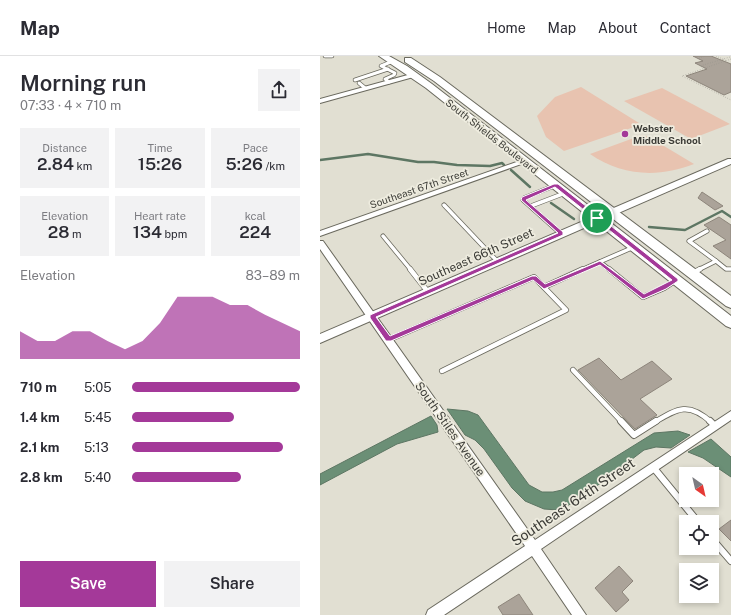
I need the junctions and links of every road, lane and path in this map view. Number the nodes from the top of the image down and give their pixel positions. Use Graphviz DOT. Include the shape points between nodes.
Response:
graph roads {
  1 [pos="325,56"];
  2 [pos="332,56"];
  3 [pos="383,56"];
  4 [pos="706,56"];
  5 [pos="716,56"];
  6 [pos="730,57"];
  7 [pos="396,58"];
  8 [pos="699,58"];
  9 [pos="723,59"];
  10 [pos="731,59"];
  11 [pos="727,61"];
  12 [pos="716,62"];
  13 [pos="720,63"];
  14 [pos="405,68"];
  15 [pos="704,68"];
  16 [pos="388,70"];
  17 [pos="393,72"];
  18 [pos="415,75"];
  19 [pos="355,80"];
  20 [pos="389,82"];
  21 [pos="359,83"];
  22 [pos="365,88"];
  23 [pos="320,100"];
  24 [pos="731,100"];
  25 [pos="731,161"];
  26 [pos="525,162"];
  27 [pos="556,185"];
  28 [pos="565,193"];
  29 [pos="444,205"];
  30 [pos="531,206"];
  31 [pos="612,212"];
  32 [pos="597,218"];
  33 [pos="707,231"];
  34 [pos="320,234"];
  35 [pos="561,234"];
  36 [pos="383,236"];
  37 [pos="320,243"];
  38 [pos="634,248"];
  39 [pos="498,262"];
  40 [pos="600,262"];
  41 [pos="716,262"];
  42 [pos="731,269"];
  43 [pos="693,274"];
  44 [pos="676,280"];
  45 [pos="544,287"];
  46 [pos="428,292"];
  47 [pos="731,303"];
  48 [pos="372,316"];
  49 [pos="731,323"];
  50 [pos="320,339"];
  51 [pos="388,340"];
  52 [pos="573,370"];
  53 [pos="442,371"];
  54 [pos="731,415"];
  55 [pos="715,426"];
  56 [pos="653,467"];
  57 [pos="692,515"];
  58 [pos="719,546"];
  59 [pos="533,548"];
  60 [pos="731,561"];
  61 [pos="433,615"];
  62 [pos="580,615"];
  1 -- 2 [label="lane"];
  3 -- 7 [label="main road, South Shields Boulevard"];
  4 -- 8 [label="path"];
  5 -- 9 [label="path"];
  6 -- 9 [label="path"];
  7 -- 14 [label="main road, South Shields Boulevard"];
  7 -- 16 [label="lane" via="381,66"];
  7 -- 31 [label="main road, South Shields Boulevard" via="437,79"];
  9 -- 11 [label="path"];
  9 -- 12 [label="path"];
  10 -- 11 [label="path"];
  11 -- 13 [label="path"];
  12 -- 13 [label="path"];
  12 -- 15 [label="path" via="700,66"];
  13 -- 15 [label="path"];
  14 -- 17 [label="lane"];
  14 -- 18 [label="main road, South Shields Boulevard"];
  15 -- 24 [label="path" via="682,76"];
  16 -- 17 [label="lane"];
  16 -- 19 [label="lane"];
  17 -- 20 [label="lane" via="394,75 385,79"];
  18 -- 20 [label="street"];
  18 -- 26 [label="main road, South Shields Boulevard"];
  20 -- 22 [label="street"];
  21 -- 22 [label="lane"];
  22 -- 23 [label="street"];
  25 -- 31 [label="street, Southeast 66th Street"];
  26 -- 27 [label="main road, South Shields Boulevard"];
  26 -- 34 [label="street, Southeast 67th Street"];
  27 -- 28 [label="main road, South Shields Boulevard"];
  27 -- 30 [label="lane" via="524,198 523,200"];
  28 -- 30 [label="lane"];
  28 -- 32 [label="main road, South Shields Boulevard"];
  29 -- 39 [label="lane"];
  30 -- 35 [label="lane"];
  31 -- 32 [label="street, Southeast 66th Street"];
  31 -- 43 [label="main road, South Shields Boulevard"];
  32 -- 35 [label="street, Southeast 66th Street"];
  32 -- 38 [label="main road, South Shields Boulevard"];
  33 -- 41 [label="lane" via="689,241"];
  35 -- 39 [label="street, Southeast 66th Street"];
  36 -- 46 [label="lane"];
  37 -- 48 [label="street, South Stiles Avenue"];
  38 -- 40 [label="lane"];
  38 -- 44 [label="main road, South Shields Boulevard"];
  39 -- 46 [label="street, Southeast 66th Street"];
  40 -- 44 [label="lane" via="643,297"];
  40 -- 45 [label="lane"];
  41 -- 42 [label="lane" via="726,269"];
  41 -- 43 [label="lane"];
  43 -- 47 [label="main road, South Shields Boulevard"];
  44 -- 49 [label="main road, South Shields Boulevard"];
  45 -- 51 [label="lane" via="534,277"];
  45 -- 53 [label="lane" via="566,310"];
  46 -- 48 [label="street, Southeast 66th Street"];
  48 -- 50 [label="street, Southeast 66th Street"];
  48 -- 51 [label="street, South Stiles Avenue"];
  51 -- 59 [label="street, South Stiles Avenue"];
  52 -- 55 [label="lane" via="634,435 675,410 688,409 702,414"];
  54 -- 55 [label="street, Southeast 64th Street"];
  55 -- 56 [label="street, Southeast 64th Street"];
  56 -- 57 [label="lane"];
  56 -- 59 [label="street, Southeast 64th Street"];
  58 -- 60 [label="lane"];
  59 -- 61 [label="street, Southeast 64th Street"];
  59 -- 62 [label="street, South Stiles Avenue"];
}
